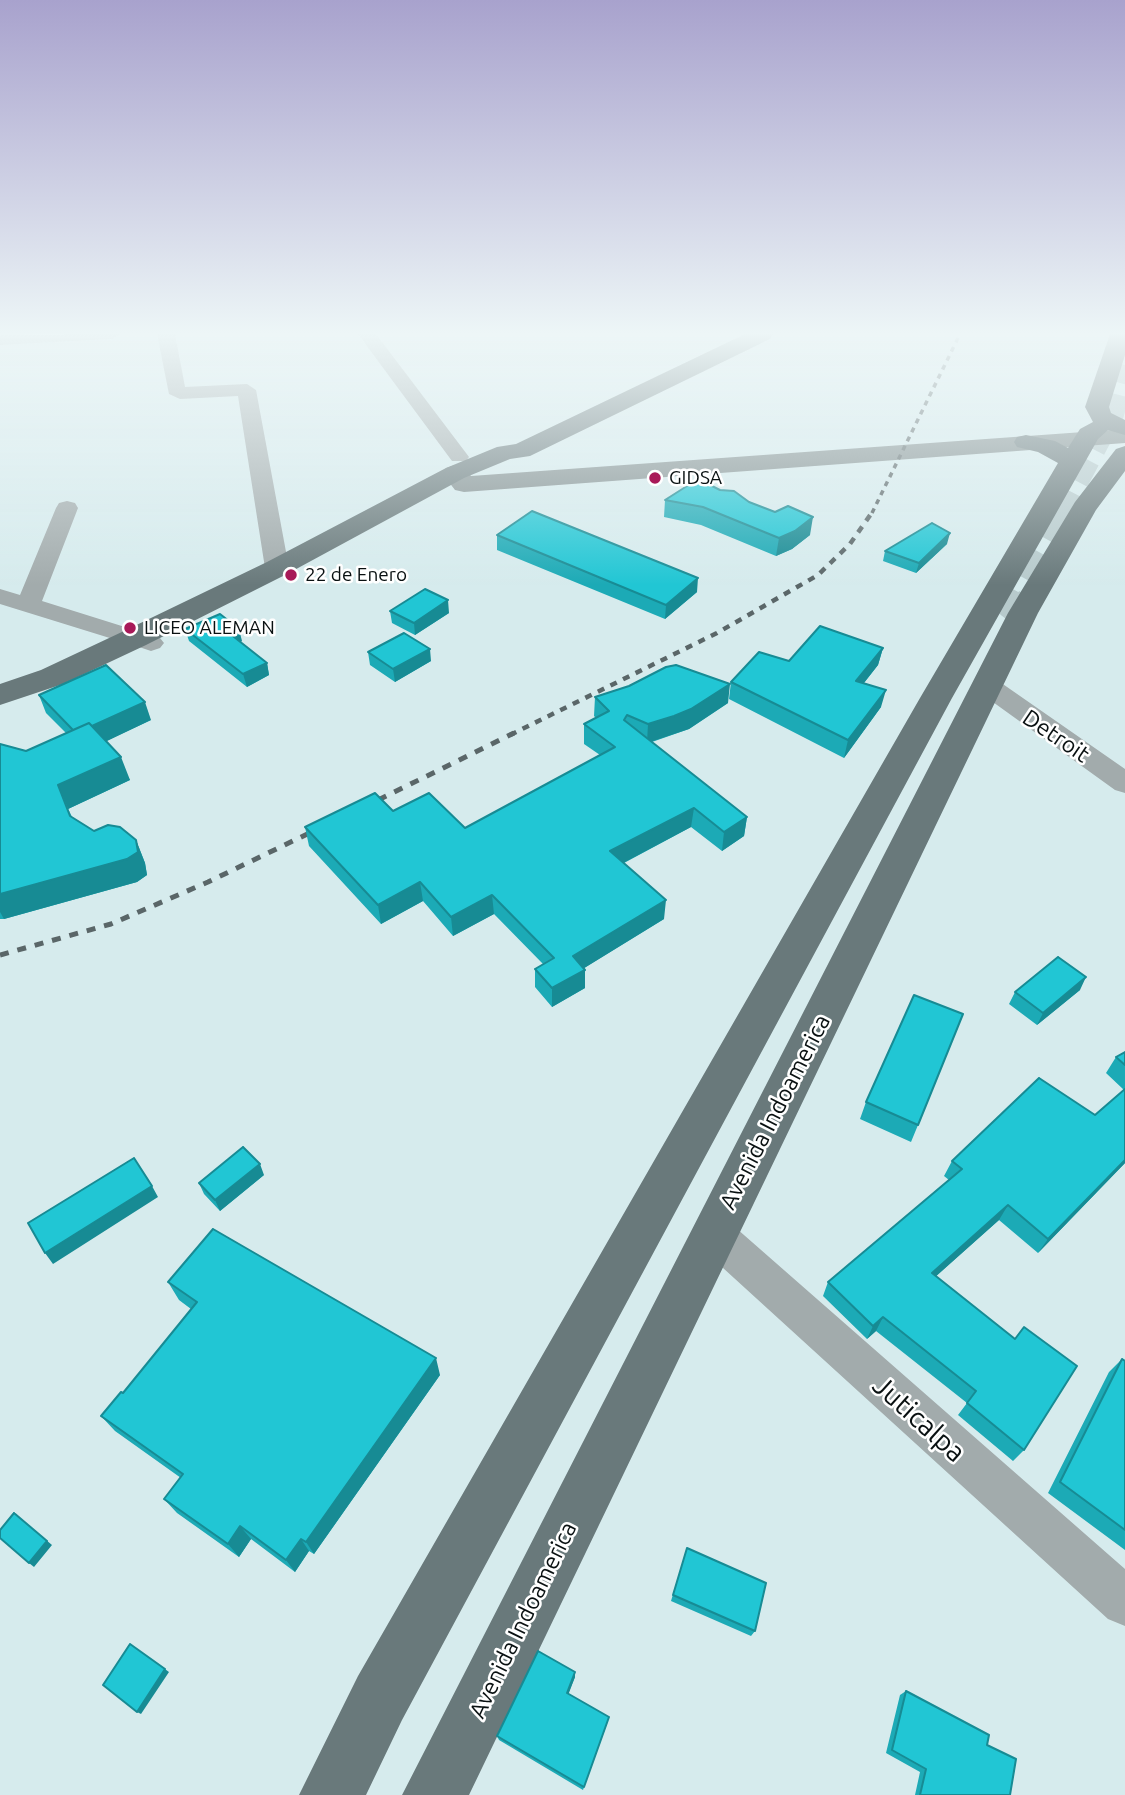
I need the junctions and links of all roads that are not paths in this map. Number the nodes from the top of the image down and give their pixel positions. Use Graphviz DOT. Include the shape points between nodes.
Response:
graph roads {
  1 [pos="252,418"];
  2 [pos="429,418"];
  3 [pos="589,418"];
  4 [pos="1060,431"];
  5 [pos="1111,433"];
  6 [pos="1026,442"];
  7 [pos="468,470"];
  8 [pos="1108,476"];
  9 [pos="67,508"];
  10 [pos="276,568"];
  11 [pos="0,596"];
  12 [pos="28,605"];
  13 [pos="143,640"];
  14 [pos="988,686"];
  15 [pos="0,695"];
  16 [pos="0,711"];
  17 [pos="1125,783"];
  18 [pos="714,1234"];
  19 [pos="1125,1602"];
  20 [pos="332,1795"];
  21 [pos="435,1795"];
  1 -- 10 [label="street"];
  2 -- 7 [label="street"];
  3 -- 7 [label="main road" via="521,451 520,457"];
  4 -- 5 [label="main road"];
  4 -- 7 [label="street"];
  5 -- 6 [label="main road" via="1046,446"];
  5 -- 8 [label="main road, Avenida Indoamerica"];
  5 -- 8 [label="main road" via="1104,457"];
  5 -- 20 [label="main road" via="936,698 380,1698"];
  6 -- 7 [label="street"];
  7 -- 10 [label="main road"];
  7 -- 13 [label="main road" via="290,575"];
  8 -- 14 [label="main road, Avenida Indoamerica" via="1084,508 1023,613"];
  9 -- 12 [label="street"];
  10 -- 13 [label="main road"];
  11 -- 12 [label="street"];
  12 -- 13 [label="street"];
  13 -- 15 [label="main road"];
  13 -- 16 [label="main road" via="121,660"];
  14 -- 17 [label="street, Detroit"];
  14 -- 18 [label="main road, Avenida Indoamerica"];
  18 -- 19 [label="street, Juticalpa"];
  18 -- 21 [label="main road, Avenida Indoamerica"];
}
